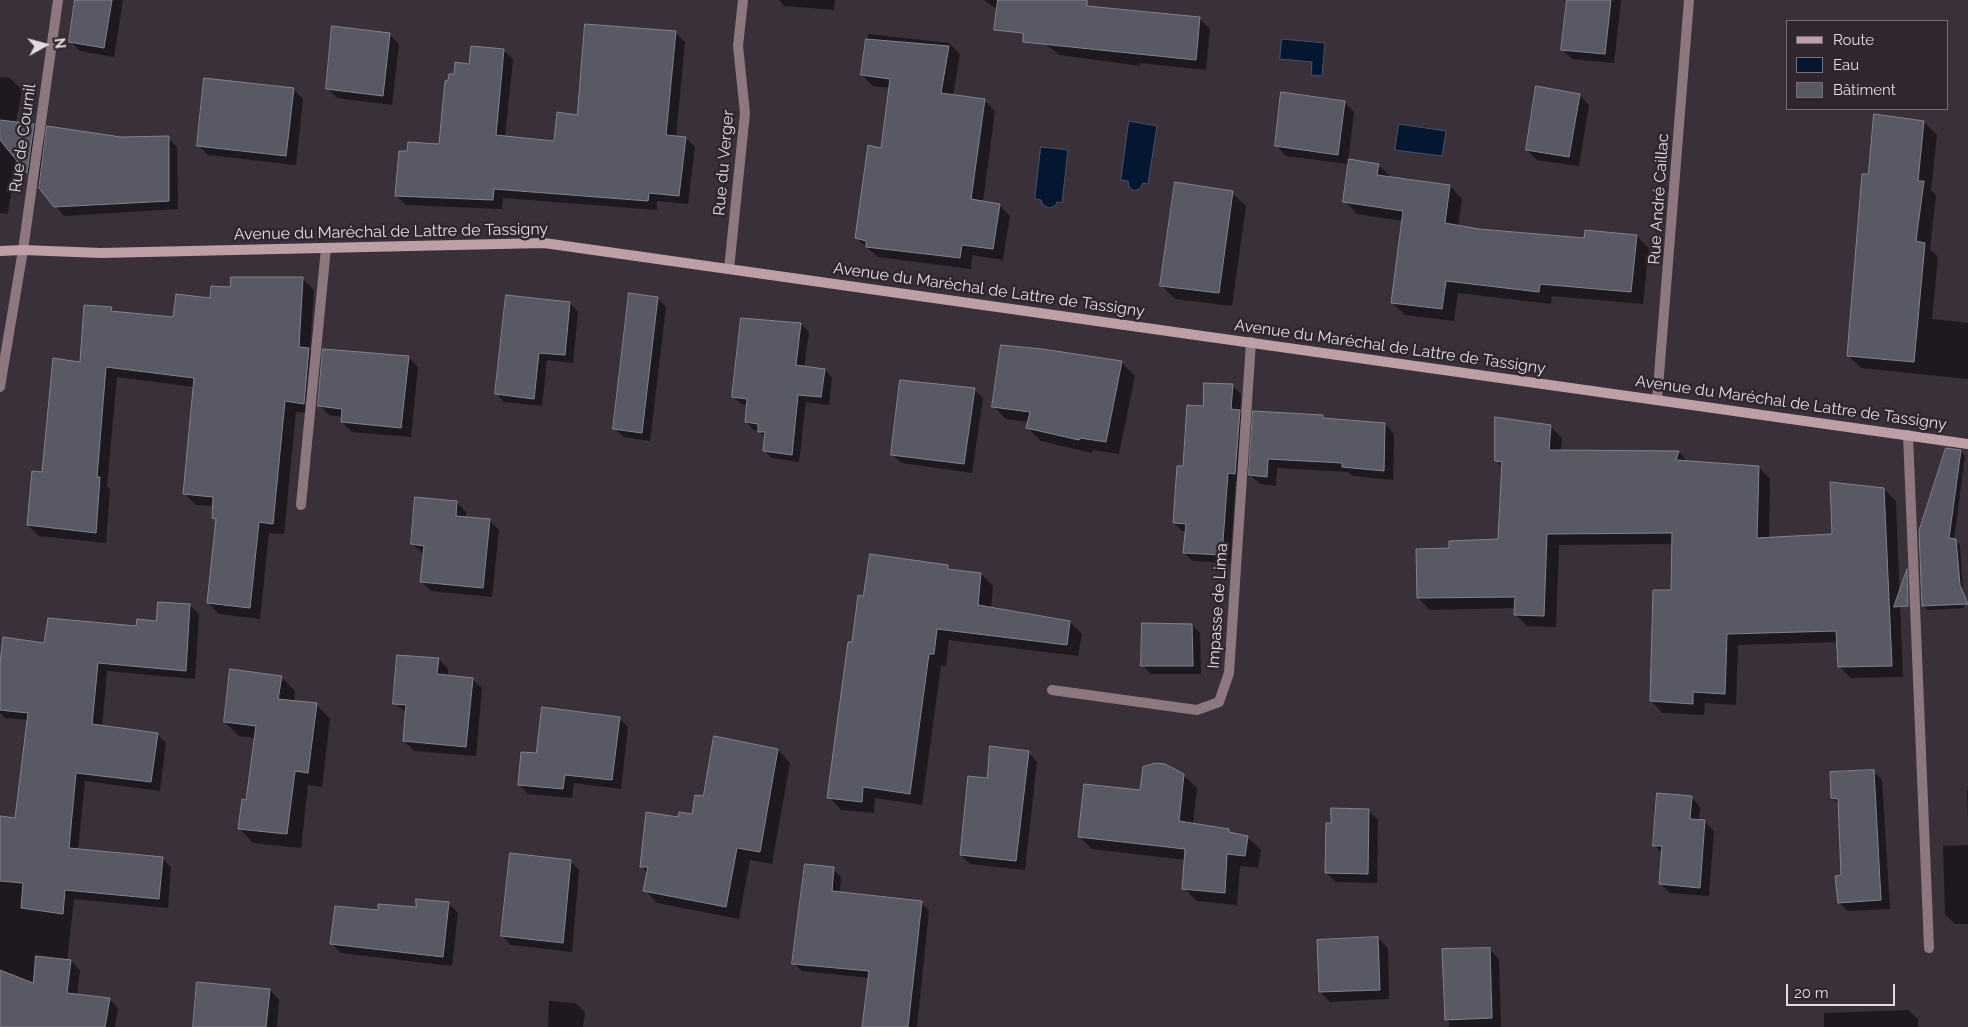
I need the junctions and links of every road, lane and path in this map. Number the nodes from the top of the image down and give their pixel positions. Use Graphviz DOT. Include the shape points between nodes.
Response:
graph roads {
  1 [pos="58,0"];
  2 [pos="743,0"];
  3 [pos="1689,0"];
  4 [pos="326,248"];
  5 [pos="23,250"];
  6 [pos="0,251"];
  7 [pos="729,270"];
  8 [pos="1251,342"];
  9 [pos="0,387"];
  10 [pos="1657,400"];
  11 [pos="1908,435"];
  12 [pos="1968,444"];
  13 [pos="301,505"];
  14 [pos="1052,690"];
  15 [pos="1929,948"];
  1 -- 5 [label="street, Rue de Cournil"];
  2 -- 7 [label="street, Rue du Verger" via="738,46 745,113"];
  3 -- 10 [label="street, Rue André Caillac"];
  4 -- 5 [label="main road, Avenue du Maréchal de Lattre de Tassigny" via="101,253"];
  4 -- 7 [label="main road, Avenue du Maréchal de Lattre de Tassigny" via="544,243"];
  4 -- 13 [label="street"];
  5 -- 6 [label="main road, Avenue du Maréchal de Lattre de Tassigny"];
  5 -- 9 [label="street, Rue de Cournil"];
  7 -- 8 [label="main road, Avenue du Maréchal de Lattre de Tassigny"];
  8 -- 10 [label="main road, Avenue du Maréchal de Lattre de Tassigny"];
  8 -- 14 [label="street, Impasse de Lima" via="1229,673 1219,702 1197,710"];
  10 -- 11 [label="main road, Avenue du Maréchal de Lattre de Tassigny"];
  11 -- 12 [label="main road, Avenue du Maréchal de Lattre de Tassigny"];
  11 -- 15 [label="street"];
}
